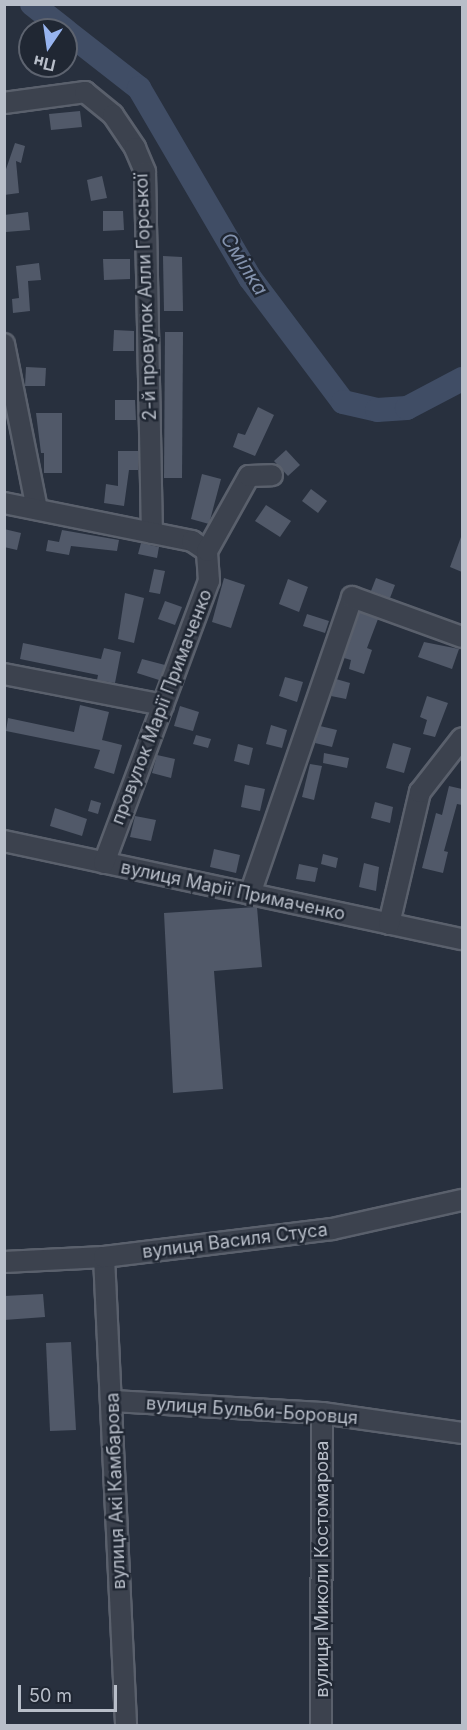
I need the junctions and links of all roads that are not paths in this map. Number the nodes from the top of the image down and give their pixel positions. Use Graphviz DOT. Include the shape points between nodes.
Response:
graph roads {
  1 [pos="4,103"];
  2 [pos="4,344"];
  3 [pos="272,475"];
  4 [pos="4,503"];
  5 [pos="37,509"];
  6 [pos="152,533"];
  7 [pos="207,551"];
  8 [pos="462,637"];
  9 [pos="4,674"];
  10 [pos="163,705"];
  11 [pos="462,738"];
  12 [pos="4,841"];
  13 [pos="104,862"];
  14 [pos="250,894"];
  15 [pos="389,924"];
  16 [pos="462,939"];
  17 [pos="462,1200"];
  18 [pos="104,1257"];
  19 [pos="4,1262"];
  20 [pos="113,1401"];
  21 [pos="322,1413"];
  22 [pos="462,1433"];
  23 [pos="126,1725"];
  24 [pos="321,1725"];
  1 -- 6 [label="street, 2-й провулок Алли Горської" via="85,92 113,115 135,148 145,172"];
  2 -- 5 [label="street"];
  3 -- 7 [label="street" via="249,476"];
  4 -- 5 [label="street"];
  5 -- 6 [label="street"];
  6 -- 7 [label="street" via="192,541"];
  7 -- 10 [label="street, провулок Марії Примаченко" via="209,581"];
  8 -- 14 [label="street" via="352,597"];
  9 -- 10 [label="street"];
  10 -- 13 [label="street, провулок Марії Примаченко"];
  11 -- 15 [label="street" via="420,792"];
  12 -- 13 [label="street, вулиця Марії Примаченко"];
  13 -- 14 [label="street, вулиця Марії Примаченко"];
  14 -- 15 [label="street, вулиця Марії Примаченко"];
  15 -- 16 [label="street, вулиця Марії Примаченко"];
  17 -- 18 [label="street, вулиця Василя Стуса" via="332,1229"];
  18 -- 19 [label="street, вулиця Василя Стуса"];
  18 -- 20 [label="street, вулиця Акі Камбарова"];
  20 -- 21 [label="street, вулиця Бульби-Боровця"];
  20 -- 23 [label="street, вулиця Акі Камбарова"];
  21 -- 22 [label="street, вулиця Бульби-Боровця"];
  21 -- 24 [label="street, вулиця Миколи Костомарова"];
}
